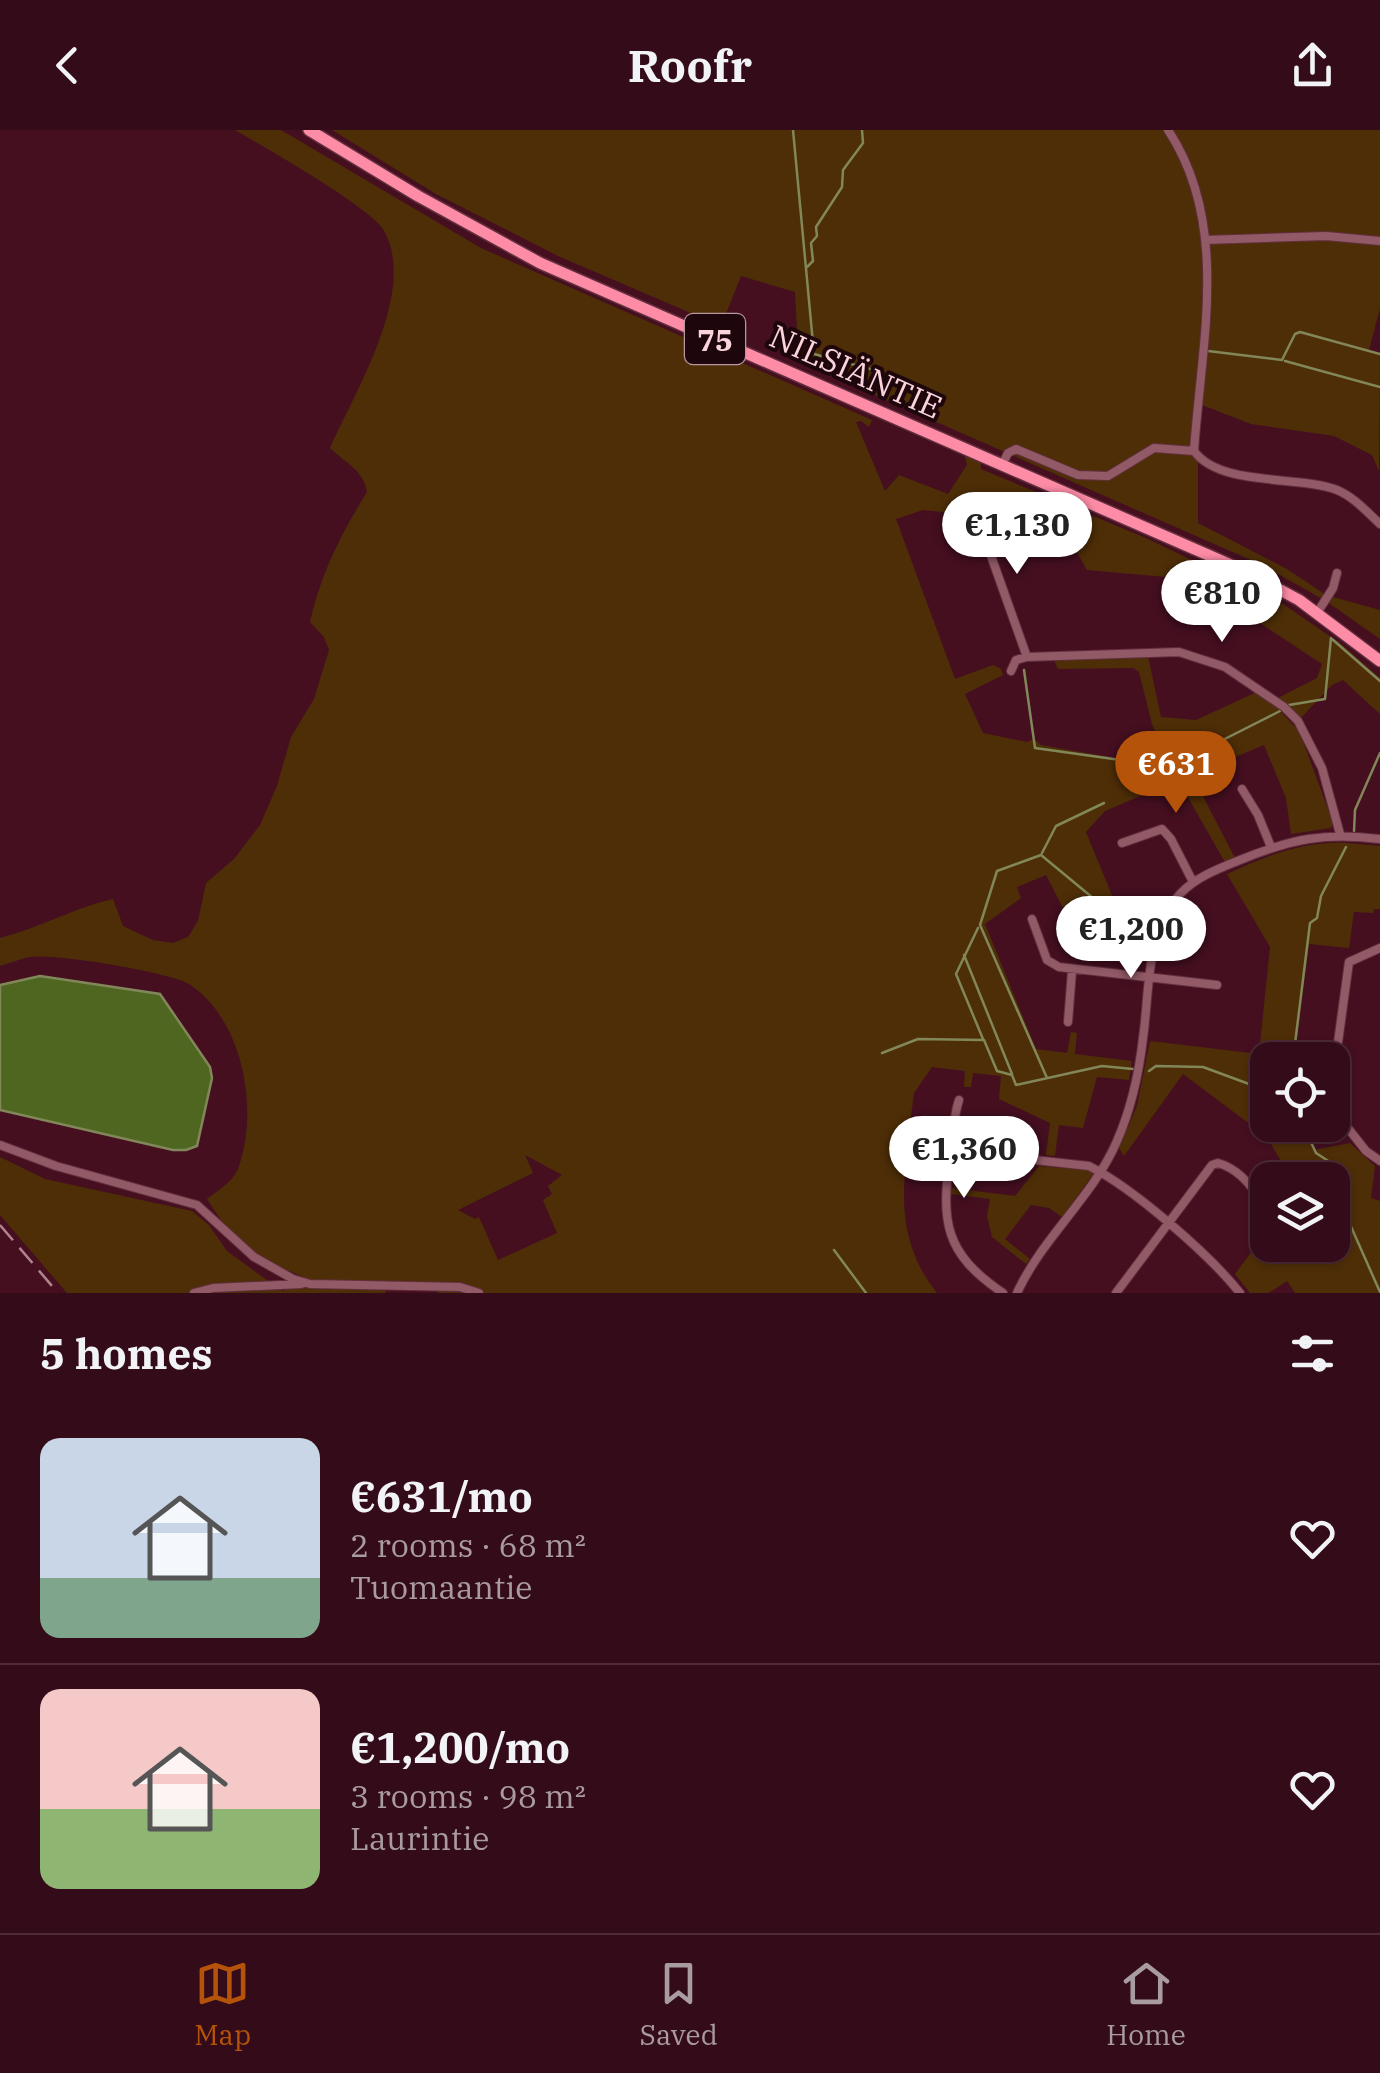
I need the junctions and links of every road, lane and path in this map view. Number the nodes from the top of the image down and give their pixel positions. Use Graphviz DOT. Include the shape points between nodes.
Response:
graph roads {
  1 [pos="309,130"];
  2 [pos="1168,130"];
  3 [pos="1205,240"];
  4 [pos="1380,241"];
  5 [pos="1194,451"];
  6 [pos="1002,465"];
  7 [pos="974,508"];
  8 [pos="1380,524"];
  9 [pos="1337,573"];
  10 [pos="1317,613"];
  11 [pos="1027,657"];
  12 [pos="1380,661"];
  13 [pos="1010,670"];
  14 [pos="1242,789"];
  15 [pos="1340,834"];
  16 [pos="1380,839"];
  17 [pos="1122,842"];
  18 [pos="1271,848"];
  19 [pos="1194,882"];
  20 [pos="1032,919"];
  21 [pos="1380,948"];
  22 [pos="1072,970"];
  23 [pos="1150,978"];
  24 [pos="1217,985"];
  25 [pos="1068,1022"];
  26 [pos="1338,1042"];
  27 [pos="959,1100"];
  28 [pos="1350,1131"];
  29 [pos="0,1145"];
  30 [pos="951,1151"];
  31 [pos="1380,1161"];
  32 [pos="1100,1172"];
  33 [pos="1250,1185"];
  34 [pos="1168,1224"];
  35 [pos="310,1284"];
  36 [pos="194,1293"];
  37 [pos="479,1293"];
  38 [pos="1003,1293"];
  39 [pos="1017,1293"];
  40 [pos="1116,1293"];
  41 [pos="1240,1293"];
  1 -- 6 [label="main road, NILSIÄNTIE / 75" via="540,263"];
  2 -- 3 [label="street" via="1197,188"];
  3 -- 4 [label="street"];
  3 -- 5 [label="street" via="1207,312"];
  5 -- 6 [label="street" via="1154,448 1108,476 1078,475 1016,449"];
  5 -- 8 [label="street" via="1236,474 1336,490"];
  6 -- 10 [label="main road, NILSIÄNTIE / 75" via="1247,572"];
  7 -- 11 [label="street"];
  9 -- 10 [label="street"];
  10 -- 12 [label="main road, NILSIÄNTIE / 75"];
  11 -- 13 [label="street"];
  11 -- 15 [label="street" via="1179,652 1226,667 1298,721 1322,768"];
  14 -- 18 [label="street"];
  15 -- 16 [label="street"];
  15 -- 18 [label="street"];
  17 -- 19 [label="street" via="1162,828"];
  18 -- 19 [label="street"];
  19 -- 23 [label="street" via="1160,928"];
  20 -- 22 [label="street" via="1047,960"];
  21 -- 26 [label="street" via="1350,962"];
  22 -- 23 [label="street"];
  22 -- 25 [label="street"];
  23 -- 24 [label="street"];
  23 -- 32 [label="street" via="1135,1085"];
  27 -- 30 [label="street"];
  28 -- 31 [label="street"];
  29 -- 35 [label="street" via="198,1206 254,1257"];
  30 -- 32 [label="street"];
  30 -- 38 [label="street" via="945,1204 950,1237 970,1267"];
  32 -- 34 [label="street"];
  32 -- 39 [label="street"];
  33 -- 34 [label="street" via="1218,1163"];
  34 -- 40 [label="street"];
  34 -- 41 [label="street"];
  35 -- 36 [label="street"];
  35 -- 37 [label="street"];
}
